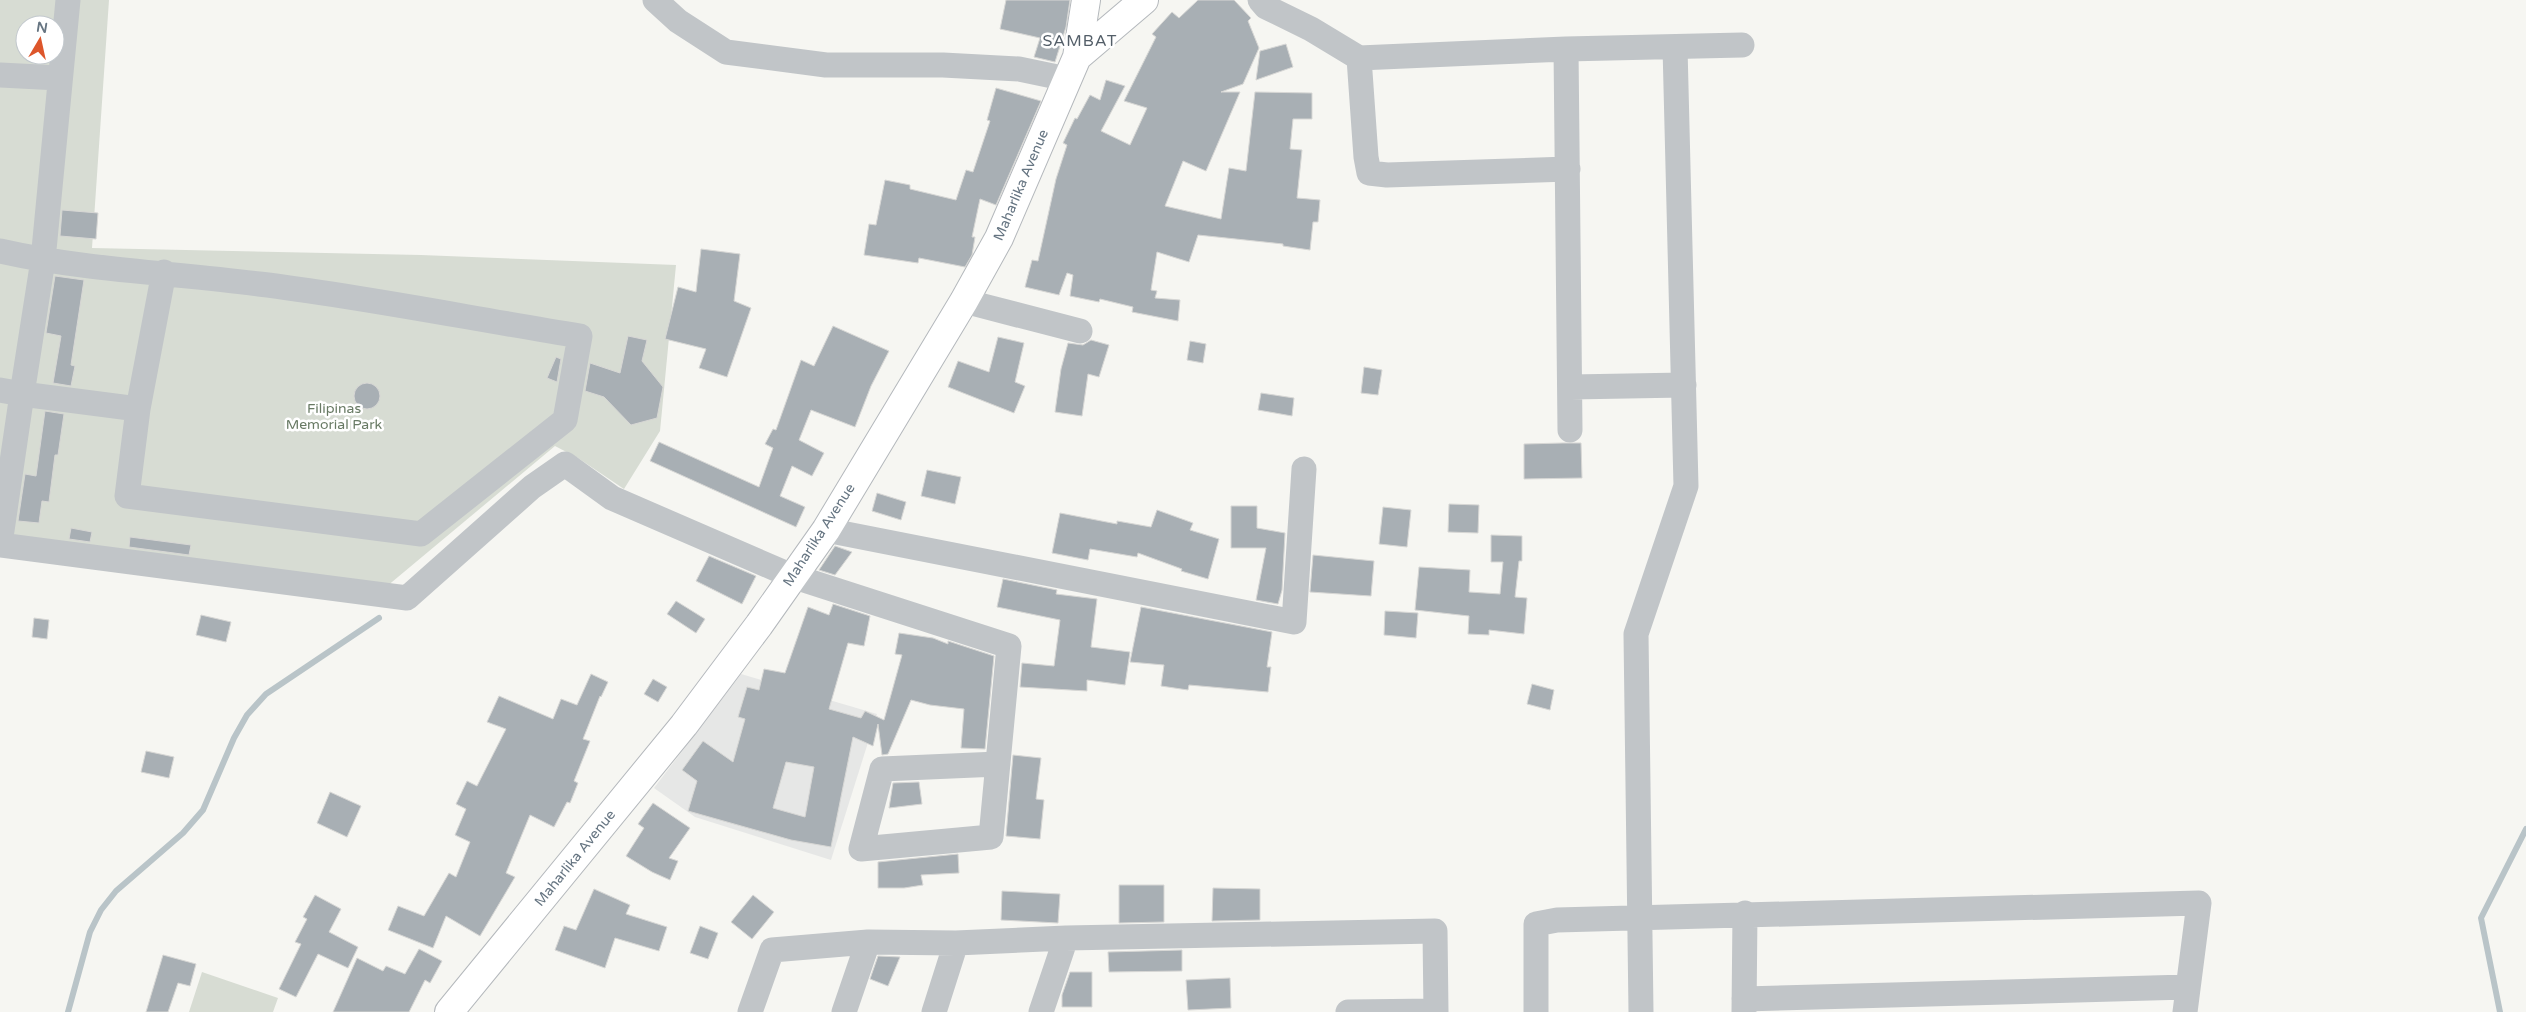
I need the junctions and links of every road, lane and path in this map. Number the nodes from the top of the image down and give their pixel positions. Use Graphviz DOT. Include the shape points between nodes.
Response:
graph roads {
  1 [pos="68,0"];
  2 [pos="655,0"];
  3 [pos="1086,0"];
  4 [pos="1144,0"];
  5 [pos="1260,0"];
  6 [pos="1742,45"];
  7 [pos="1675,47"];
  8 [pos="1566,49"];
  9 [pos="1359,58"];
  10 [pos="1072,68"];
  11 [pos="0,75"];
  12 [pos="59,78"];
  13 [pos="1568,169"];
  14 [pos="0,251"];
  15 [pos="43,260"];
  16 [pos="164,272"];
  17 [pos="964,301"];
  18 [pos="1080,330"];
  19 [pos="1684,385"];
  20 [pos="1571,387"];
  21 [pos="11,392"];
  22 [pos="138,409"];
  23 [pos="1570,430"];
  24 [pos="545,436"];
  25 [pos="1304,469"];
  26 [pos="547,475"];
  27 [pos="826,530"];
  28 [pos="0,545"];
  29 [pos="792,576"];
  30 [pos="998,764"];
  31 [pos="1745,914"];
  32 [pos="1640,916"];
  33 [pos="1066,938"];
  34 [pos="868,942"];
  35 [pos="956,942"];
  36 [pos="2187,986"];
  37 [pos="1744,1005"];
  38 [pos="451,1012"];
  39 [pos="750,1012"];
  40 [pos="844,1012"];
  41 [pos="934,1012"];
  42 [pos="1041,1012"];
  43 [pos="1348,1012"];
  44 [pos="1436,1012"];
  45 [pos="1536,1012"];
  46 [pos="1641,1012"];
  47 [pos="2186,1012"];
  1 -- 12 [label="street"];
  2 -- 10 [label="street" via="678,21 726,52 826,65"];
  3 -- 10 [label="main road"];
  4 -- 10 [label="main road, Maharlika Avenue"];
  5 -- 9 [label="street" via="1266,7"];
  6 -- 7 [label="street"];
  7 -- 8 [label="street"];
  7 -- 19 [label="street"];
  8 -- 9 [label="street"];
  8 -- 13 [label="street"];
  9 -- 13 [label="street" via="1369,173"];
  10 -- 17 [label="main road, Maharlika Avenue" via="999,238"];
  11 -- 12 [label="street"];
  12 -- 15 [label="street"];
  13 -- 20 [label="street"];
  14 -- 15 [label="street"];
  15 -- 16 [label="street"];
  15 -- 21 [label="street"];
  16 -- 22 [label="street"];
  16 -- 24 [label="street" via="262,284 580,336 565,420"];
  17 -- 18 [label="street"];
  17 -- 27 [label="main road, Maharlika Avenue"];
  19 -- 20 [label="street"];
  19 -- 32 [label="street" via="1686,486 1636,634"];
  20 -- 23 [label="street"];
  21 -- 22 [label="street"];
  21 -- 28 [label="street"];
  22 -- 24 [label="street" via="127,496 422,534"];
  24 -- 26 [label="street"];
  25 -- 27 [label="street" via="1294,622"];
  26 -- 28 [label="street" via="407,598"];
  26 -- 29 [label="street" via="564,464 612,498"];
  27 -- 29 [label="main road, Maharlika Avenue"];
  29 -- 30 [label="street" via="1009,646"];
  29 -- 38 [label="main road, Maharlika Avenue" via="684,725"];
  30 -- 30 [label="street" via="991,837 861,848 882,769"];
  31 -- 32 [label="street"];
  31 -- 36 [label="street" via="2199,903"];
  31 -- 37 [label="street"];
  32 -- 45 [label="street" via="1536,924"];
  32 -- 46 [label="street"];
  33 -- 35 [label="street"];
  33 -- 42 [label="street"];
  33 -- 44 [label="street" via="1434,930"];
  34 -- 35 [label="street"];
  34 -- 39 [label="street" via="772,950"];
  34 -- 40 [label="street"];
  35 -- 41 [label="street"];
  36 -- 37 [label="street"];
  36 -- 47 [label="street"];
  43 -- 44 [label="street"];
}
